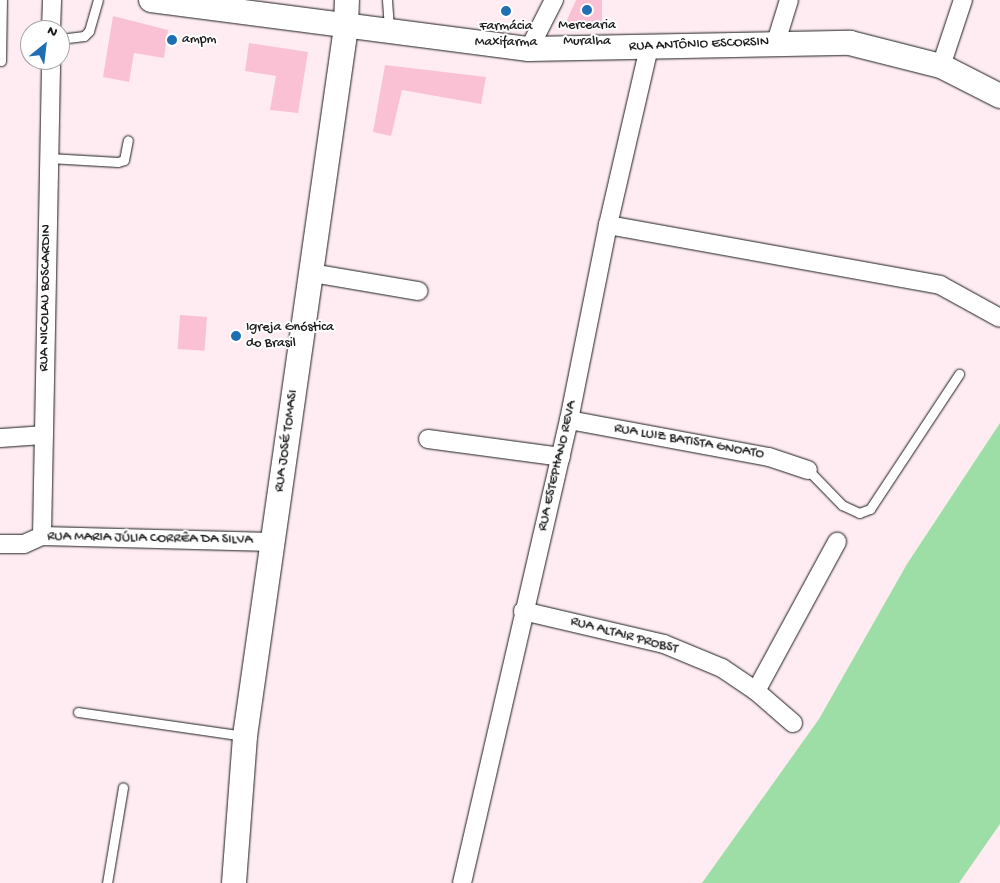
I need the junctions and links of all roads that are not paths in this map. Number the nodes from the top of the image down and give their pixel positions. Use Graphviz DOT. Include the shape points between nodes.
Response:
graph roads {
  1 [pos="2,0"];
  2 [pos="52,0"];
  3 [pos="98,0"];
  4 [pos="152,0"];
  5 [pos="347,0"];
  6 [pos="386,0"];
  7 [pos="554,0"];
  8 [pos="789,0"];
  9 [pos="963,0"];
  10 [pos="51,20"];
  11 [pos="346,27"];
  12 [pos="390,32"];
  13 [pos="70,38"];
  14 [pos="776,42"];
  15 [pos="649,47"];
  16 [pos="529,49"];
  17 [pos="1,61"];
  18 [pos="940,66"];
  19 [pos="51,70"];
  20 [pos="1000,96"];
  21 [pos="128,140"];
  22 [pos="49,158"];
  23 [pos="608,225"];
  24 [pos="312,273"];
  25 [pos="418,291"];
  26 [pos="1000,318"];
  27 [pos="959,374"];
  28 [pos="569,420"];
  29 [pos="44,435"];
  30 [pos="0,438"];
  31 [pos="428,439"];
  32 [pos="561,457"];
  33 [pos="808,470"];
  34 [pos="42,536"];
  35 [pos="272,542"];
  36 [pos="837,542"];
  37 [pos="0,544"];
  38 [pos="523,612"];
  39 [pos="756,691"];
  40 [pos="78,712"];
  41 [pos="793,723"];
  42 [pos="245,736"];
  43 [pos="123,787"];
  44 [pos="107,883"];
  45 [pos="234,883"];
  46 [pos="462,883"];
  1 -- 17 [label="lane"];
  2 -- 10 [label="street"];
  3 -- 13 [label="lane" via="89,31 84,36"];
  4 -- 11 [label="street, RUA ANTÔNIO ESCORSIN"];
  5 -- 11 [label="street, RUA JOSÉ TOMASI"];
  6 -- 12 [label="lane"];
  7 -- 16 [label="street"];
  8 -- 14 [label="street"];
  9 -- 18 [label="street"];
  11 -- 12 [label="street, RUA ANTÔNIO ESCORSIN"];
  11 -- 24 [label="street, RUA JOSÉ TOMASI"];
  12 -- 16 [label="street, RUA ANTÔNIO ESCORSIN"];
  14 -- 15 [label="street, RUA ANTÔNIO ESCORSIN"];
  14 -- 18 [label="street, RUA ANTÔNIO ESCORSIN" via="850,43"];
  15 -- 16 [label="street, RUA ANTÔNIO ESCORSIN"];
  15 -- 23 [label="street, RUA ESTEPHANO REVA"];
  18 -- 20 [label="street, RUA ANTÔNIO ESCORSIN"];
  19 -- 22 [label="street, RUA NICOLAU BOSCARDIN"];
  21 -- 22 [label="lane" via="124,160 118,162"];
  22 -- 29 [label="street, RUA NICOLAU BOSCARDIN"];
  23 -- 26 [label="street" via="940,285"];
  23 -- 28 [label="street, RUA ESTEPHANO REVA"];
  24 -- 25 [label="street"];
  24 -- 35 [label="street, RUA JOSÉ TOMASI"];
  27 -- 33 [label="lane" via="870,509 858,513 842,505"];
  28 -- 32 [label="street, RUA ESTEPHANO REVA"];
  28 -- 33 [label="street, RUA LUIZ BATISTA GNOATO" via="769,457"];
  29 -- 30 [label="street"];
  29 -- 34 [label="street, RUA NICOLAU BOSCARDIN"];
  31 -- 32 [label="street"];
  32 -- 38 [label="street, RUA ESTEPHANO REVA"];
  34 -- 35 [label="street, RUA MARIA JÚLIA CORRÊA DA SILVA"];
  34 -- 37 [label="street, RUA MARIA JÚLIA CORRÊA DA SILVA" via="24,544"];
  35 -- 42 [label="street, RUA JOSÉ TOMASI"];
  36 -- 39 [label="street"];
  38 -- 39 [label="street, RUA ALTAIR PROBST" via="664,644 722,668"];
  38 -- 46 [label="street, RUA ESTEPHANO REVA"];
  39 -- 41 [label="street, RUA ALTAIR PROBST"];
  40 -- 42 [label="lane"];
  42 -- 45 [label="street, RUA JOSÉ TOMASI"];
  43 -- 44 [label="lane"];
}
